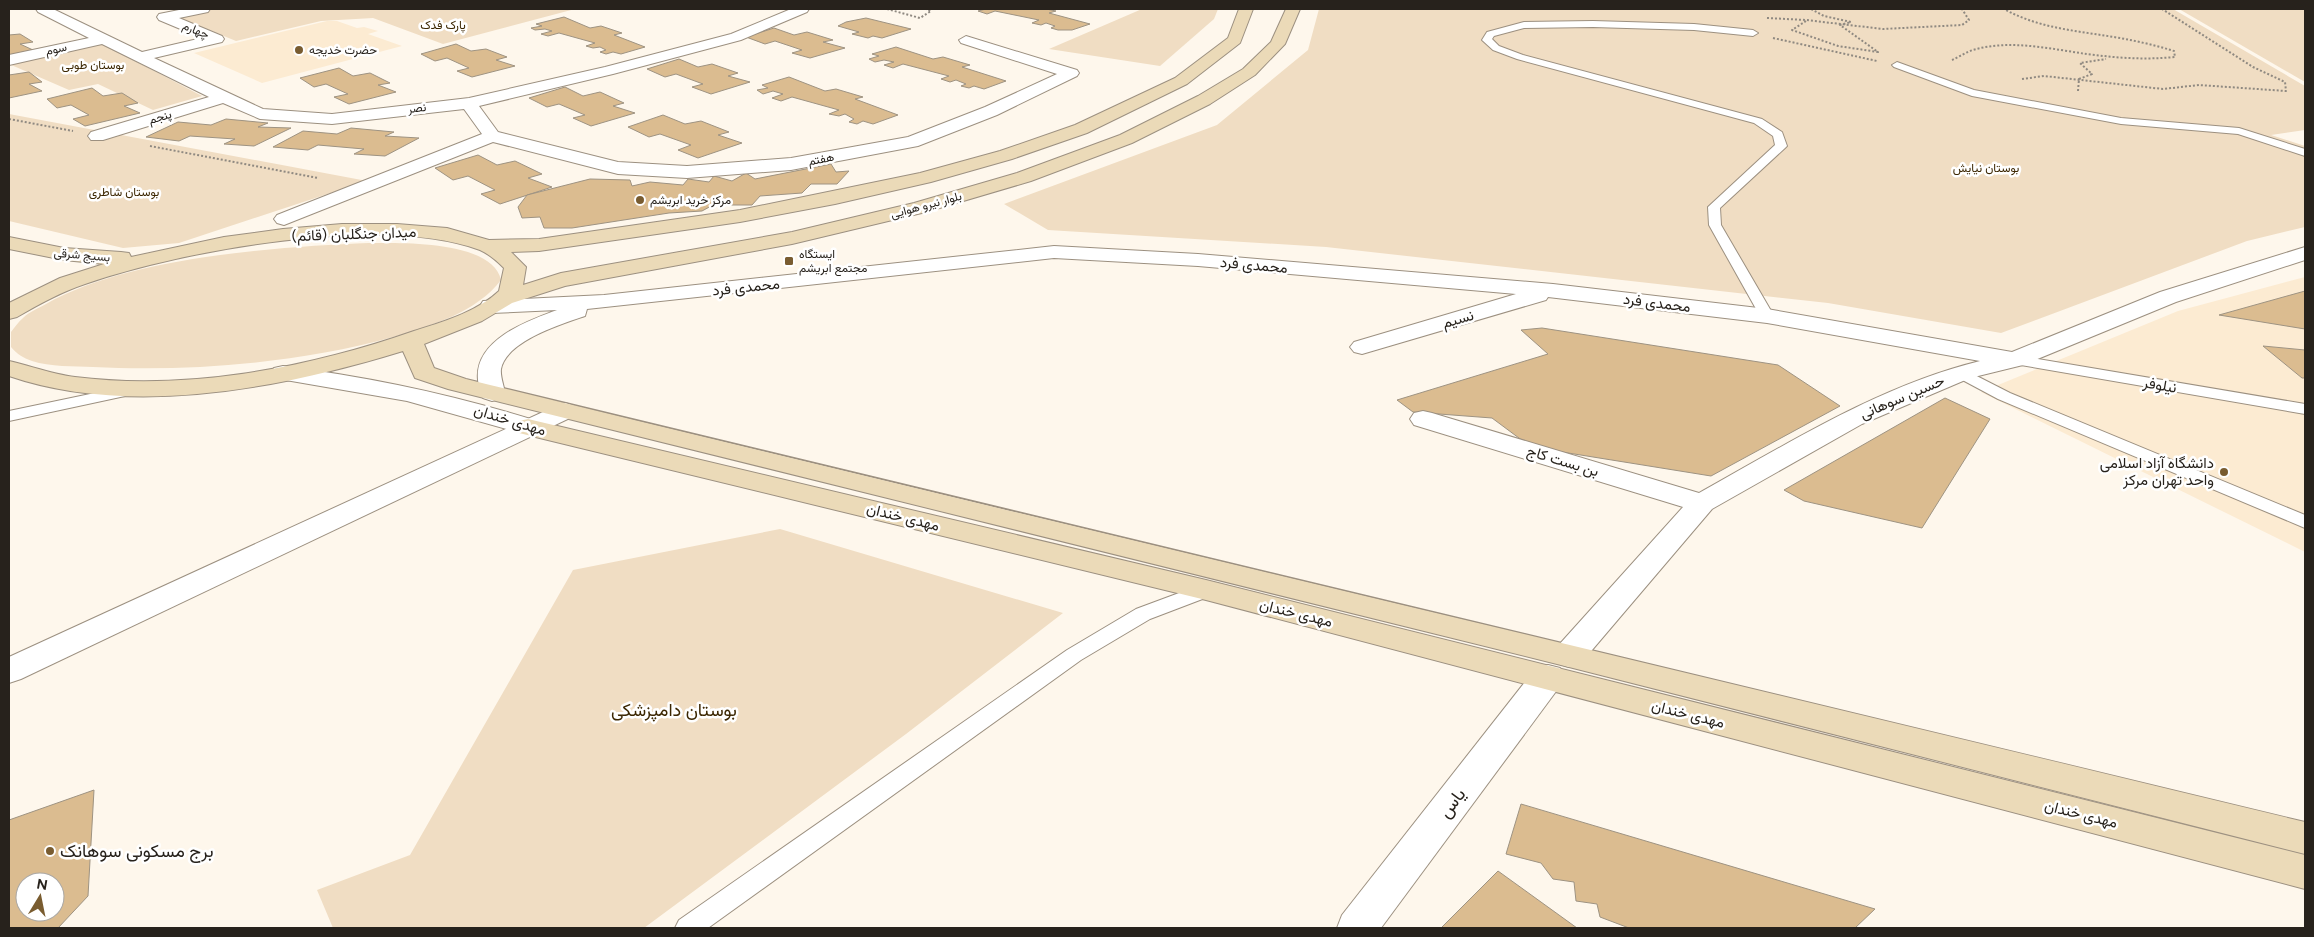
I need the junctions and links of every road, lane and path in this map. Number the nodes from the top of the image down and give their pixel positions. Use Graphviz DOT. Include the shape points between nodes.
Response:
graph roads {
  1 [pos="42,9"];
  2 [pos="203,9"];
  3 [pos="802,9"];
  4 [pos="887,9"];
  5 [pos="926,9"];
  6 [pos="1246,9"];
  7 [pos="1293,9"];
  8 [pos="1811,9"];
  9 [pos="1962,9"];
  10 [pos="2004,9"];
  11 [pos="2162,9"];
  12 [pos="1806,20"];
  13 [pos="1840,26"];
  14 [pos="1752,34"];
  15 [pos="104,38"];
  16 [pos="966,40"];
  17 [pos="1878,52"];
  18 [pos="140,57"];
  19 [pos="2112,58"];
  20 [pos="1944,59"];
  21 [pos="9,60"];
  22 [pos="1952,60"];
  23 [pos="1897,65"];
  24 [pos="1960,66"];
  25 [pos="2020,79"];
  26 [pos="2079,79"];
  27 [pos="224,98"];
  28 [pos="469,103"];
  29 [pos="2059,109"];
  30 [pos="9,119"];
  31 [pos="98,136"];
  32 [pos="492,136"];
  33 [pos="2305,153"];
  34 [pos="366,188"];
  35 [pos="284,218"];
  36 [pos="488,246"];
  37 [pos="12,247"];
  38 [pos="2305,253"];
  39 [pos="157,258"];
  40 [pos="1554,291"];
  41 [pos="13,302"];
  42 [pos="498,302"];
  43 [pos="604,302"];
  44 [pos="1768,316"];
  45 [pos="411,342"];
  46 [pos="1362,347"];
  47 [pos="2014,360"];
  48 [pos="9,368"];
  49 [pos="283,373"];
  50 [pos="1961,373"];
  51 [pos="43,379"];
  52 [pos="9,380"];
  53 [pos="143,388"];
  54 [pos="492,393"];
  55 [pos="2305,409"];
  56 [pos="564,410"];
  57 [pos="9,416"];
  58 [pos="1423,419"];
  59 [pos="528,427"];
  60 [pos="1702,503"];
  61 [pos="2305,522"];
  62 [pos="1206,590"];
  63 [pos="1558,666"];
  64 [pos="9,670"];
  65 [pos="2305,838"];
  66 [pos="2305,872"];
  67 [pos="688,928"];
  68 [pos="1357,928"];
  1 -- 15 [label="street, نصر"];
  2 -- 18 [label="street, چهارم" via="164,18 217,39"];
  3 -- 28 [label="street, نصر" via="736,37"];
  4 -- 5 [label="path" via="920,18 931,11"];
  6 -- 36 [label="main road, بلوار نیرو هوایی" via="1235,40 1181,81 1081,130 1006,155 924,178 740,216 539,245"];
  7 -- 42 [label="main road, بلوار نیرو هوایی" via="1278,44 1248,72 1204,100 1126,139 1024,177 919,208 792,238 561,280"];
  8 -- 13 [label="path" via="1824,16 1851,22"];
  9 -- 13 [label="path" via="1969,20 1962,25 1883,29"];
  10 -- 19 [label="path" via="2031,22 2066,31 2140,41 2174,51 2176,57 2158,61"];
  11 -- 26 [label="path" via="2253,67 2286,82 2286,91 2199,85 2163,89"];
  12 -- 13 [label="path"];
  12 -- 14 [label="path" via="1768,18 1746,26"];
  12 -- 17 [label="path" via="1792,30 1838,46"];
  13 -- 17 [label="path"];
  14 -- 23 [label="path"];
  14 -- 44 [label="lane" via="1671,26 1524,25 1490,34 1486,40 1496,48 1520,57 1758,121 1778,134 1780,146 1714,207 1715,225"];
  15 -- 18 [label="street, نصر"];
  15 -- 21 [label="street, سوم"];
  16 -- 32 [label="street, هفتم" via="1071,73 991,111 912,142 791,164 687,172 618,168"];
  17 -- 23 [label="path"];
  18 -- 27 [label="street, نصر"];
  19 -- 22 [label="path" via="2030,47 1980,47 1962,52"];
  19 -- 26 [label="path" via="2080,63 2092,74"];
  20 -- 22 [label="path"];
  22 -- 24 [label="path"];
  23 -- 29 [label="lane" via="1972,93"];
  25 -- 26 [label="path" via="2044,76"];
  26 -- 29 [label="path" via="2078,93 2058,99"];
  27 -- 28 [label="street, نصر" via="260,114 332,119"];
  27 -- 31 [label="street, پنجم"];
  28 -- 32 [label="street"];
  29 -- 33 [label="lane" via="2121,121 2239,131"];
  30 -- 31 [label="path"];
  31 -- 34 [label="path"];
  32 -- 34 [label="street"];
  34 -- 35 [label="street"];
  36 -- 39 [label="main road, میدان جنگلبان (قائم)" via="426,232 365,231 258,240"];
  36 -- 42 [label="main road, میدان جنگلبان (قائم)" via="515,267 514,281"];
  37 -- 39 [label="main road, بسیج شرقی" via="94,258"];
  38 -- 47 [label="street, حسین سوهانی" via="2168,297"];
  39 -- 41 [label="main road, میدان جنگلبان (قائم)" via="76,280"];
  40 -- 43 [label="street, محمدی فرد" via="1198,260 1054,252"];
  40 -- 44 [label="street, محمدی فرد"];
  40 -- 46 [label="street, نسیم"];
  42 -- 43 [label="street, محمدی فرد"];
  42 -- 45 [label="main road"];
  43 -- 54 [label="street" via="533,327 515,337 500,351 489,369"];
  44 -- 47 [label="street, محمدی فرد"];
  45 -- 49 [label="main road"];
  45 -- 54 [label="main road, مهدی خندان" via="424,373"];
  47 -- 50 [label="street, حسین سوهانی"];
  47 -- 55 [label="lane, نیلوفر"];
  48 -- 51 [label="main road"];
  49 -- 53 [label="main road" via="238,381"];
  49 -- 59 [label="street, مهدی خندان" via="392,391 473,409"];
  50 -- 60 [label="street, حسین سوهانی" via="1853,418"];
  50 -- 61 [label="lane" via="2004,396"];
  51 -- 52 [label="main road"];
  51 -- 53 [label="main road" via="88,386"];
  53 -- 57 [label="lane"];
  54 -- 56 [label="main road, مهدی خندان"];
  56 -- 59 [label="street"];
  56 -- 63 [label="main road, مهدی خندان" via="951,507"];
  58 -- 60 [label="street, بن بست کاج"];
  59 -- 62 [label="main road, مهدی خندان"];
  59 -- 64 [label="street"];
  60 -- 63 [label="street, حسین سوهانی"];
  62 -- 63 [label="main road, مهدی خندان"];
  62 -- 67 [label="lane" via="1143,614 1074,655"];
  63 -- 65 [label="main road, مهدی خندان"];
  63 -- 66 [label="main road, مهدی خندان"];
  63 -- 68 [label="street, یاس"];
}
